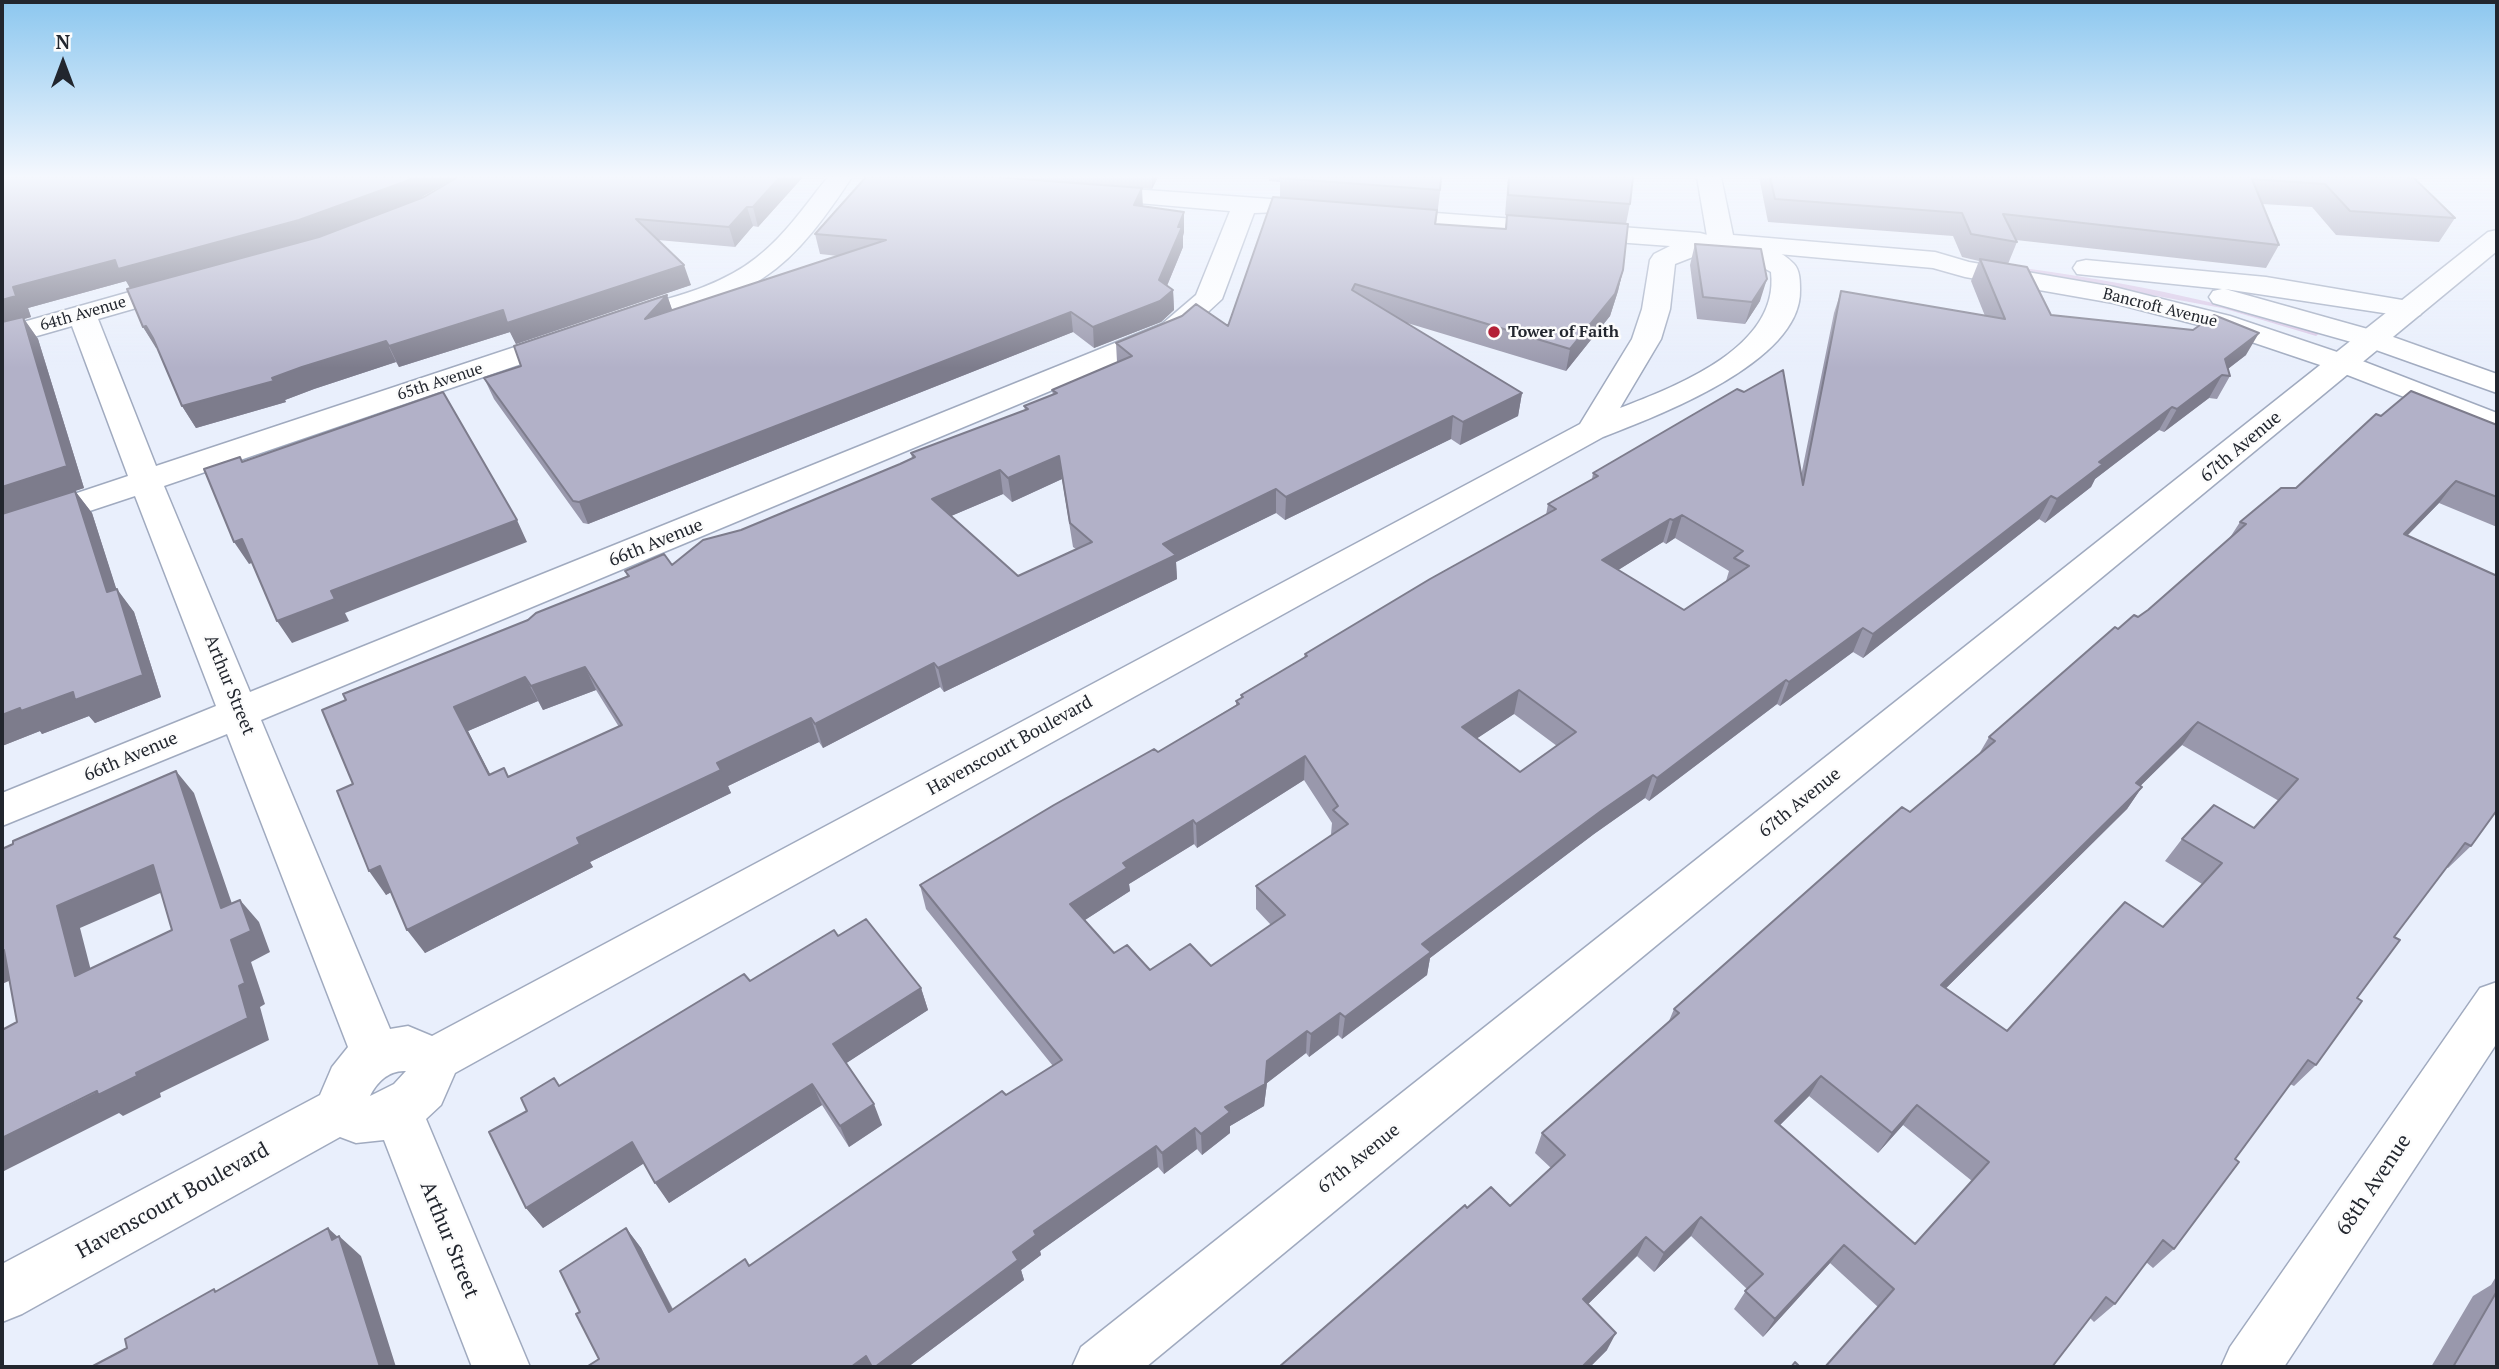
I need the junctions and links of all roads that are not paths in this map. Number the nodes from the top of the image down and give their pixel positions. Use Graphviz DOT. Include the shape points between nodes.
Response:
graph roads {
  1 [pos="787,241"];
  2 [pos="1231,241"];
  3 [pos="1694,241"];
  4 [pos="2493,241"];
  5 [pos="1721,243"];
  6 [pos="1934,260"];
  7 [pos="2086,268"];
  8 [pos="213,278"];
  9 [pos="2410,309"];
  10 [pos="82,314"];
  11 [pos="2,337"];
  12 [pos="2357,351"];
  13 [pos="2497,384"];
  14 [pos="2497,424"];
  15 [pos="1592,430"];
  16 [pos="145,481"];
  17 [pos="2,530"];
  18 [pos="239,712"];
  19 [pos="2,810"];
  20 [pos="2497,1003"];
  21 [pos="376,1055"];
  22 [pos="429,1062"];
  23 [pos="344,1108"];
  24 [pos="398,1112"];
  25 [pos="2,1294"];
  26 [pos="501,1367"];
  27 [pos="1101,1367"];
  28 [pos="2250,1367"];
  1 -- 16 [label="street, 65th Avenue" via="754,272 728,285"];
  2 -- 18 [label="street, 66th Avenue" via="1208,299 1172,330"];
  3 -- 5 [label="street, Bancroft Avenue"];
  4 -- 9 [label="street, 67th Avenue"];
  5 -- 6 [label="street, Bancroft Avenue"];
  5 -- 15 [label="street, Havenscourt Boulevard" via="1681,249 1662,260 1652,327"];
  5 -- 15 [label="street, Havenscourt Boulevard" via="1765,254 1784,269 1786,300 1776,323 1750,353 1651,407"];
  6 -- 7 [label="street, Bancroft Avenue" via="1960,254"];
  6 -- 12 [label="street, Bancroft Avenue" via="2176,310 2263,335"];
  7 -- 9 [label="street" via="2266,285"];
  7 -- 12 [label="street, Bancroft Avenue" via="2251,303"];
  8 -- 10 [label="street, 64th Avenue"];
  9 -- 12 [label="street, 67th Avenue"];
  10 -- 11 [label="street, 64th Avenue"];
  10 -- 16 [label="street, Arthur Street"];
  12 -- 13 [label="street, Bancroft Avenue"];
  12 -- 14 [label="street, Bancroft Avenue"];
  12 -- 27 [label="street, 67th Avenue"];
  15 -- 22 [label="street, Havenscourt Boulevard"];
  16 -- 17 [label="street, 65th Avenue"];
  16 -- 18 [label="street, Arthur Street"];
  18 -- 19 [label="street, 66th Avenue"];
  18 -- 21 [label="street, Arthur Street"];
  20 -- 28 [label="street, 68th Avenue"];
  21 -- 22 [label="street" via="408,1048 421,1052"];
  21 -- 23 [label="street" via="348,1080 342,1095"];
  22 -- 24 [label="street" via="425,1088"];
  23 -- 24 [label="street" via="364,1121"];
  23 -- 25 [label="street, Havenscourt Boulevard"];
  24 -- 26 [label="street, Arthur Street"];
}
